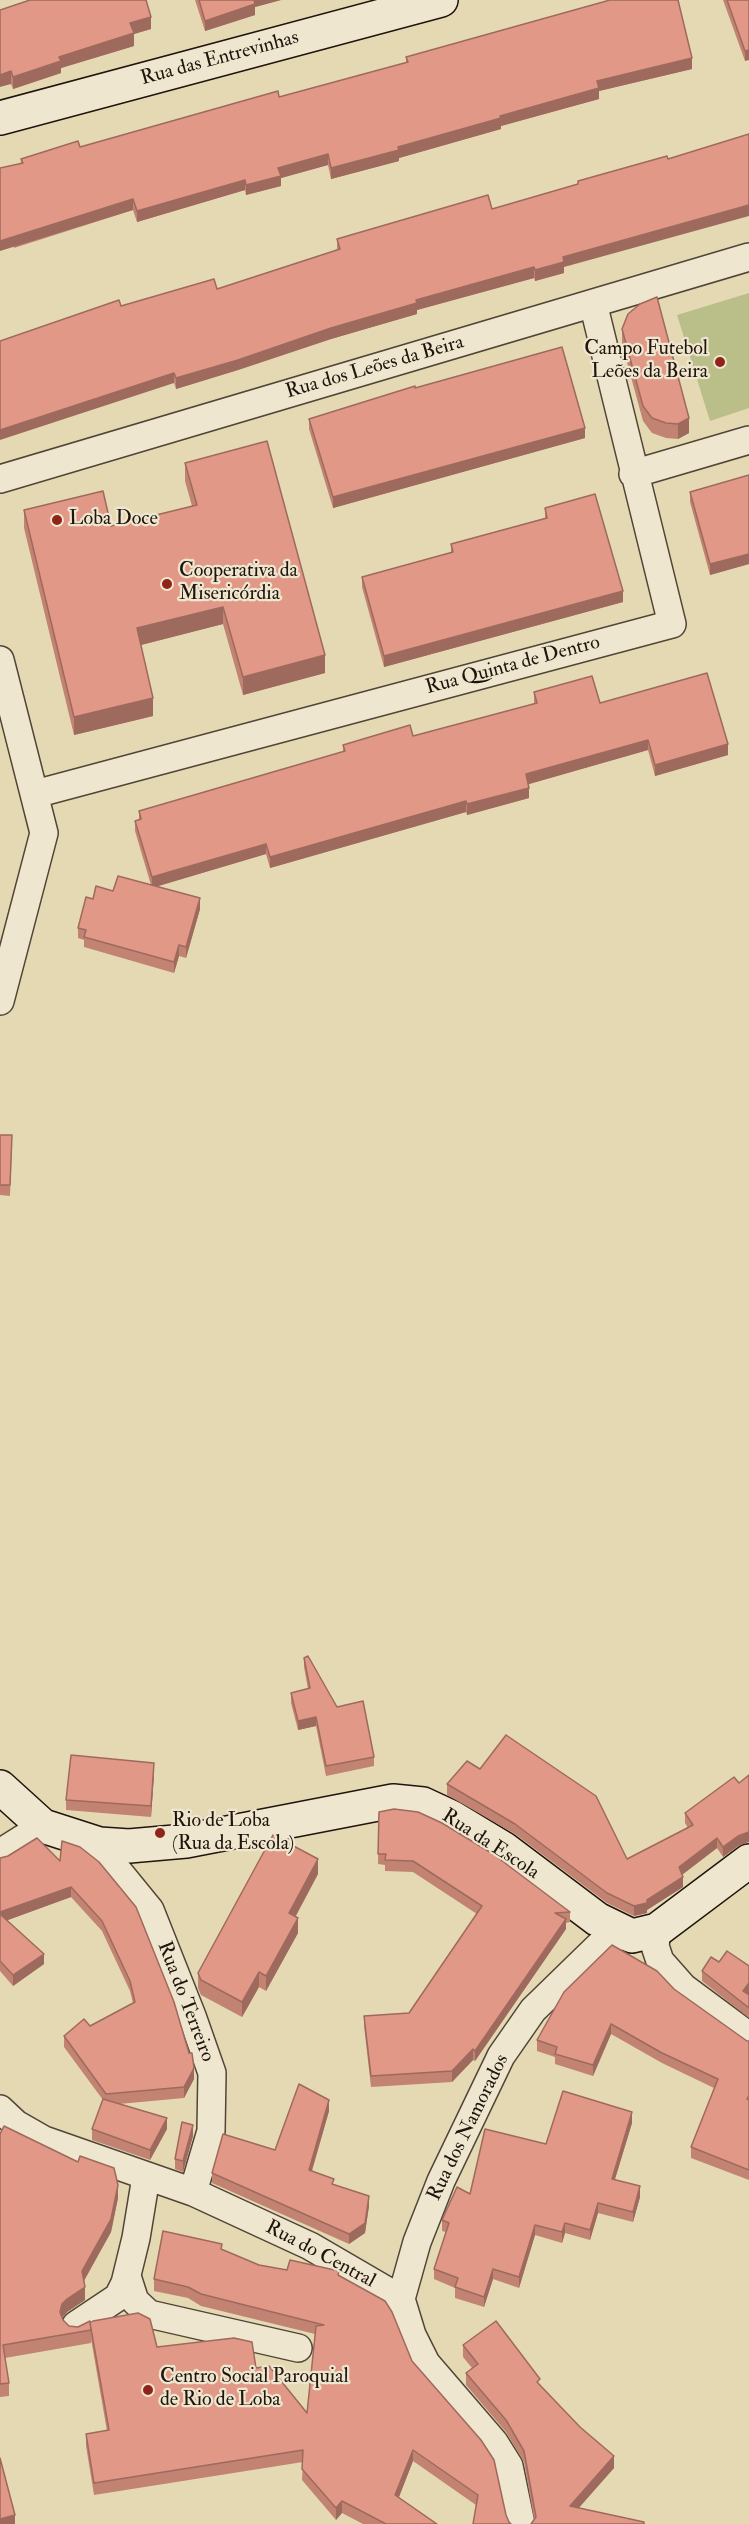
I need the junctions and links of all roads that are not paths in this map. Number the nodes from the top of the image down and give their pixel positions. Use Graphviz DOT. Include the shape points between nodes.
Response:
graph roads {
  1 [pos="441,0"];
  2 [pos="0,118"];
  3 [pos="749,257"];
  4 [pos="593,303"];
  5 [pos="749,440"];
  6 [pos="633,474"];
  7 [pos="0,479"];
  8 [pos="0,660"];
  9 [pos="35,794"];
  10 [pos="0,1001"];
  11 [pos="0,1787"];
  12 [pos="44,1826"];
  13 [pos="82,1839"];
  14 [pos="0,1853"];
  15 [pos="749,1861"];
  16 [pos="642,1932"];
  17 [pos="749,2036"];
  18 [pos="0,2109"];
  19 [pos="146,2177"];
  20 [pos="193,2192"];
  21 [pos="127,2276"];
  22 [pos="401,2299"];
  23 [pos="76,2325"];
  24 [pos="298,2348"];
  25 [pos="521,2524"];
  1 -- 2 [label="street, Rua das Entrevinhas"];
  3 -- 4 [label="street, Rua dos Leões da Beira"];
  4 -- 6 [label="street, Rua Quinta de Dentro"];
  4 -- 7 [label="street, Rua dos Leões da Beira"];
  5 -- 6 [label="street"];
  6 -- 9 [label="street, Rua Quinta de Dentro" via="672,624"];
  8 -- 9 [label="street"];
  9 -- 10 [label="street" via="44,833"];
  11 -- 12 [label="street, Rua da Escola"];
  12 -- 13 [label="street, Rua da Escola"];
  12 -- 14 [label="street"];
  13 -- 16 [label="street, Rua da Escola" via="119,1846 160,1844 360,1806 393,1801 423,1804 451,1816 504,1849 597,1919"];
  13 -- 20 [label="street, Rua do Terreiro" via="110,1861 150,1910 212,2073 212,2131"];
  15 -- 16 [label="street"];
  16 -- 17 [label="street" via="683,1987"];
  16 -- 22 [label="street, Rua dos Namorados" via="606,1939 533,2010 501,2056 441,2181 417,2242"];
  18 -- 19 [label="street, Rua do Central" via="44,2140"];
  19 -- 20 [label="street, Rua do Central"];
  19 -- 21 [label="street"];
  20 -- 22 [label="street, Rua do Central" via="310,2246"];
  21 -- 23 [label="street" via="118,2297"];
  21 -- 24 [label="street" via="135,2301 149,2314"];
  22 -- 25 [label="street" via="411,2335 426,2362 494,2442 509,2466"];
}
